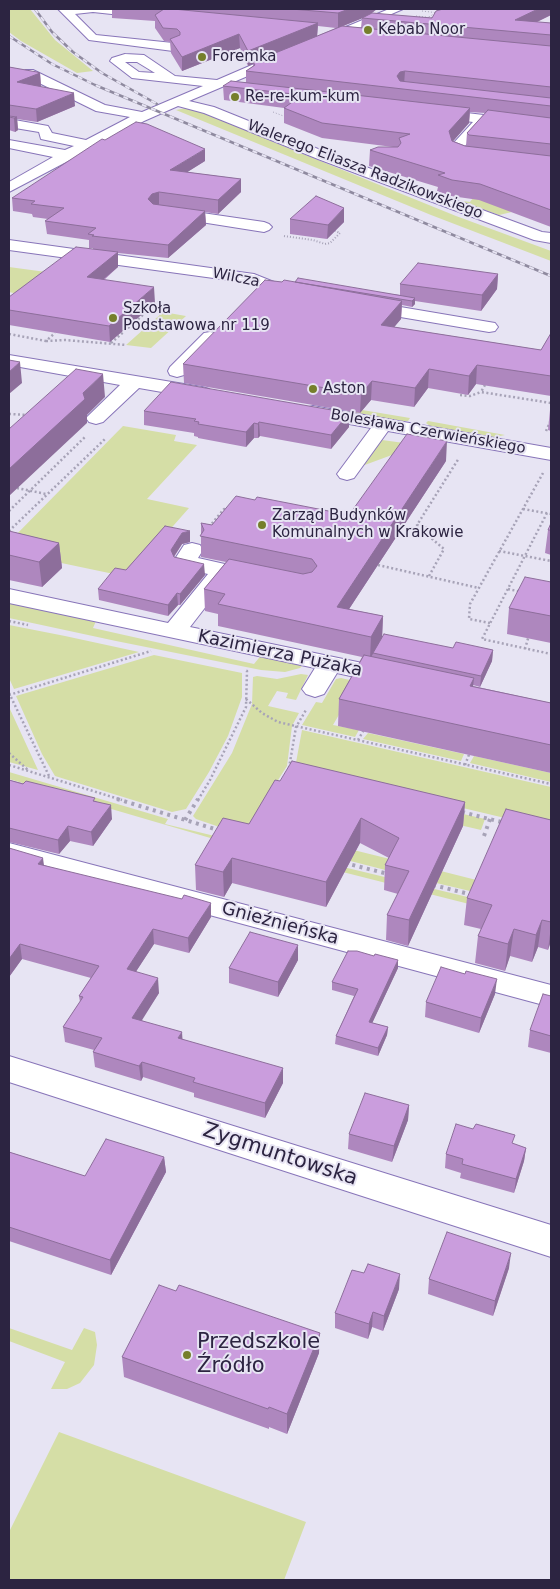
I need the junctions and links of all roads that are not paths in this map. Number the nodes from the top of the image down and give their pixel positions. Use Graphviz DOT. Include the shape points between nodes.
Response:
graph roads {
  1 [pos="92,9"];
  2 [pos="397,9"];
  3 [pos="64,10"];
  4 [pos="162,17"];
  5 [pos="338,34"];
  6 [pos="366,36"];
  7 [pos="125,43"];
  8 [pos="173,47"];
  9 [pos="293,52"];
  10 [pos="29,73"];
  11 [pos="244,74"];
  12 [pos="273,77"];
  13 [pos="172,79"];
  14 [pos="216,85"];
  15 [pos="241,90"];
  16 [pos="178,102"];
  17 [pos="424,112"];
  18 [pos="251,113"];
  19 [pos="129,114"];
  20 [pos="144,116"];
  21 [pos="229,118"];
  22 [pos="483,119"];
  23 [pos="9,123"];
  24 [pos="551,127"];
  25 [pos="70,141"];
  26 [pos="9,144"];
  27 [pos="89,145"];
  28 [pos="358,154"];
  29 [pos="68,155"];
  30 [pos="323,156"];
  31 [pos="551,166"];
  32 [pos="487,169"];
  33 [pos="551,177"];
  34 [pos="9,188"];
  35 [pos="416,191"];
  36 [pos="460,191"];
  37 [pos="159,212"];
  38 [pos="264,227"];
  39 [pos="551,238"];
  40 [pos="9,245"];
  41 [pos="200,288"];
  42 [pos="260,292"];
  43 [pos="316,298"];
  44 [pos="352,304"];
  45 [pos="224,324"];
  46 [pos="490,327"];
  47 [pos="9,360"];
  48 [pos="177,371"];
  49 [pos="134,382"];
  50 [pos="220,396"];
  51 [pos="293,409"];
  52 [pos="96,418"];
  53 [pos="383,425"];
  54 [pos="549,460"];
  55 [pos="347,474"];
  56 [pos="192,550"];
  57 [pos="223,570"];
  58 [pos="250,576"];
  59 [pos="9,596"];
  60 [pos="174,631"];
  61 [pos="330,664"];
  62 [pos="417,683"];
  63 [pos="312,697"];
  64 [pos="9,852"];
  65 [pos="551,996"];
  66 [pos="9,1069"];
  67 [pos="551,1240"];
  1 -- 3 [label="street"];
  1 -- 4 [label="street"];
  1 -- 7 [label="street"];
  2 -- 5 [label="street"];
  3 -- 7 [label="street" via="89,37"];
  5 -- 5 [label="street" via="313,38"];
  5 -- 6 [label="street"];
  7 -- 8 [label="street"];
  9 -- 11 [label="street"];
  10 -- 19 [label="street" via="101,108"];
  11 -- 12 [label="street"];
  11 -- 14 [label="street"];
  13 -- 14 [label="street"];
  14 -- 15 [label="street"];
  14 -- 16 [label="street"];
  16 -- 20 [label="street"];
  16 -- 21 [label="street, Walerego Eliasza Radzikowskiego"];
  17 -- 22 [label="street"];
  18 -- 21 [label="street"];
  19 -- 20 [label="street"];
  19 -- 25 [label="street"];
  20 -- 27 [label="street"];
  21 -- 30 [label="street, Walerego Eliasza Radzikowskiego"];
  22 -- 24 [label="street"];
  22 -- 31 [label="street" via="460,142 457,152 464,156"];
  23 -- 25 [label="street" via="43,129 46,136"];
  25 -- 27 [label="street"];
  26 -- 29 [label="street"];
  27 -- 29 [label="street"];
  28 -- 30 [label="street"];
  29 -- 34 [label="street"];
  30 -- 35 [label="street, Walerego Eliasza Radzikowskiego"];
  32 -- 33 [label="street"];
  35 -- 36 [label="street"];
  35 -- 39 [label="street, Walerego Eliasza Radzikowskiego" via="540,237"];
  37 -- 38 [label="street"];
  40 -- 42 [label="street, Wilcza" via="254,279"];
  41 -- 42 [label="street"];
  42 -- 43 [label="street, Wilcza"];
  44 -- 46 [label="street"];
  45 -- 48 [label="street"];
  47 -- 49 [label="street"];
  49 -- 50 [label="street"];
  49 -- 52 [label="street"];
  51 -- 53 [label="street, Bolesława Czerwieńskiego"];
  53 -- 54 [label="street, Bolesława Czerwieńskiego"];
  53 -- 55 [label="street"];
  56 -- 57 [label="street" via="184,562"];
  57 -- 58 [label="street"];
  57 -- 60 [label="street"];
  59 -- 60 [label="street, Kazimierza Pużaka"];
  60 -- 61 [label="street, Kazimierza Pużaka"];
  61 -- 62 [label="street, Kazimierza Pużaka"];
  61 -- 63 [label="street"];
  64 -- 65 [label="street, Gnieźnieńska"];
  66 -- 67 [label="street, Zygmuntowska"];
}
